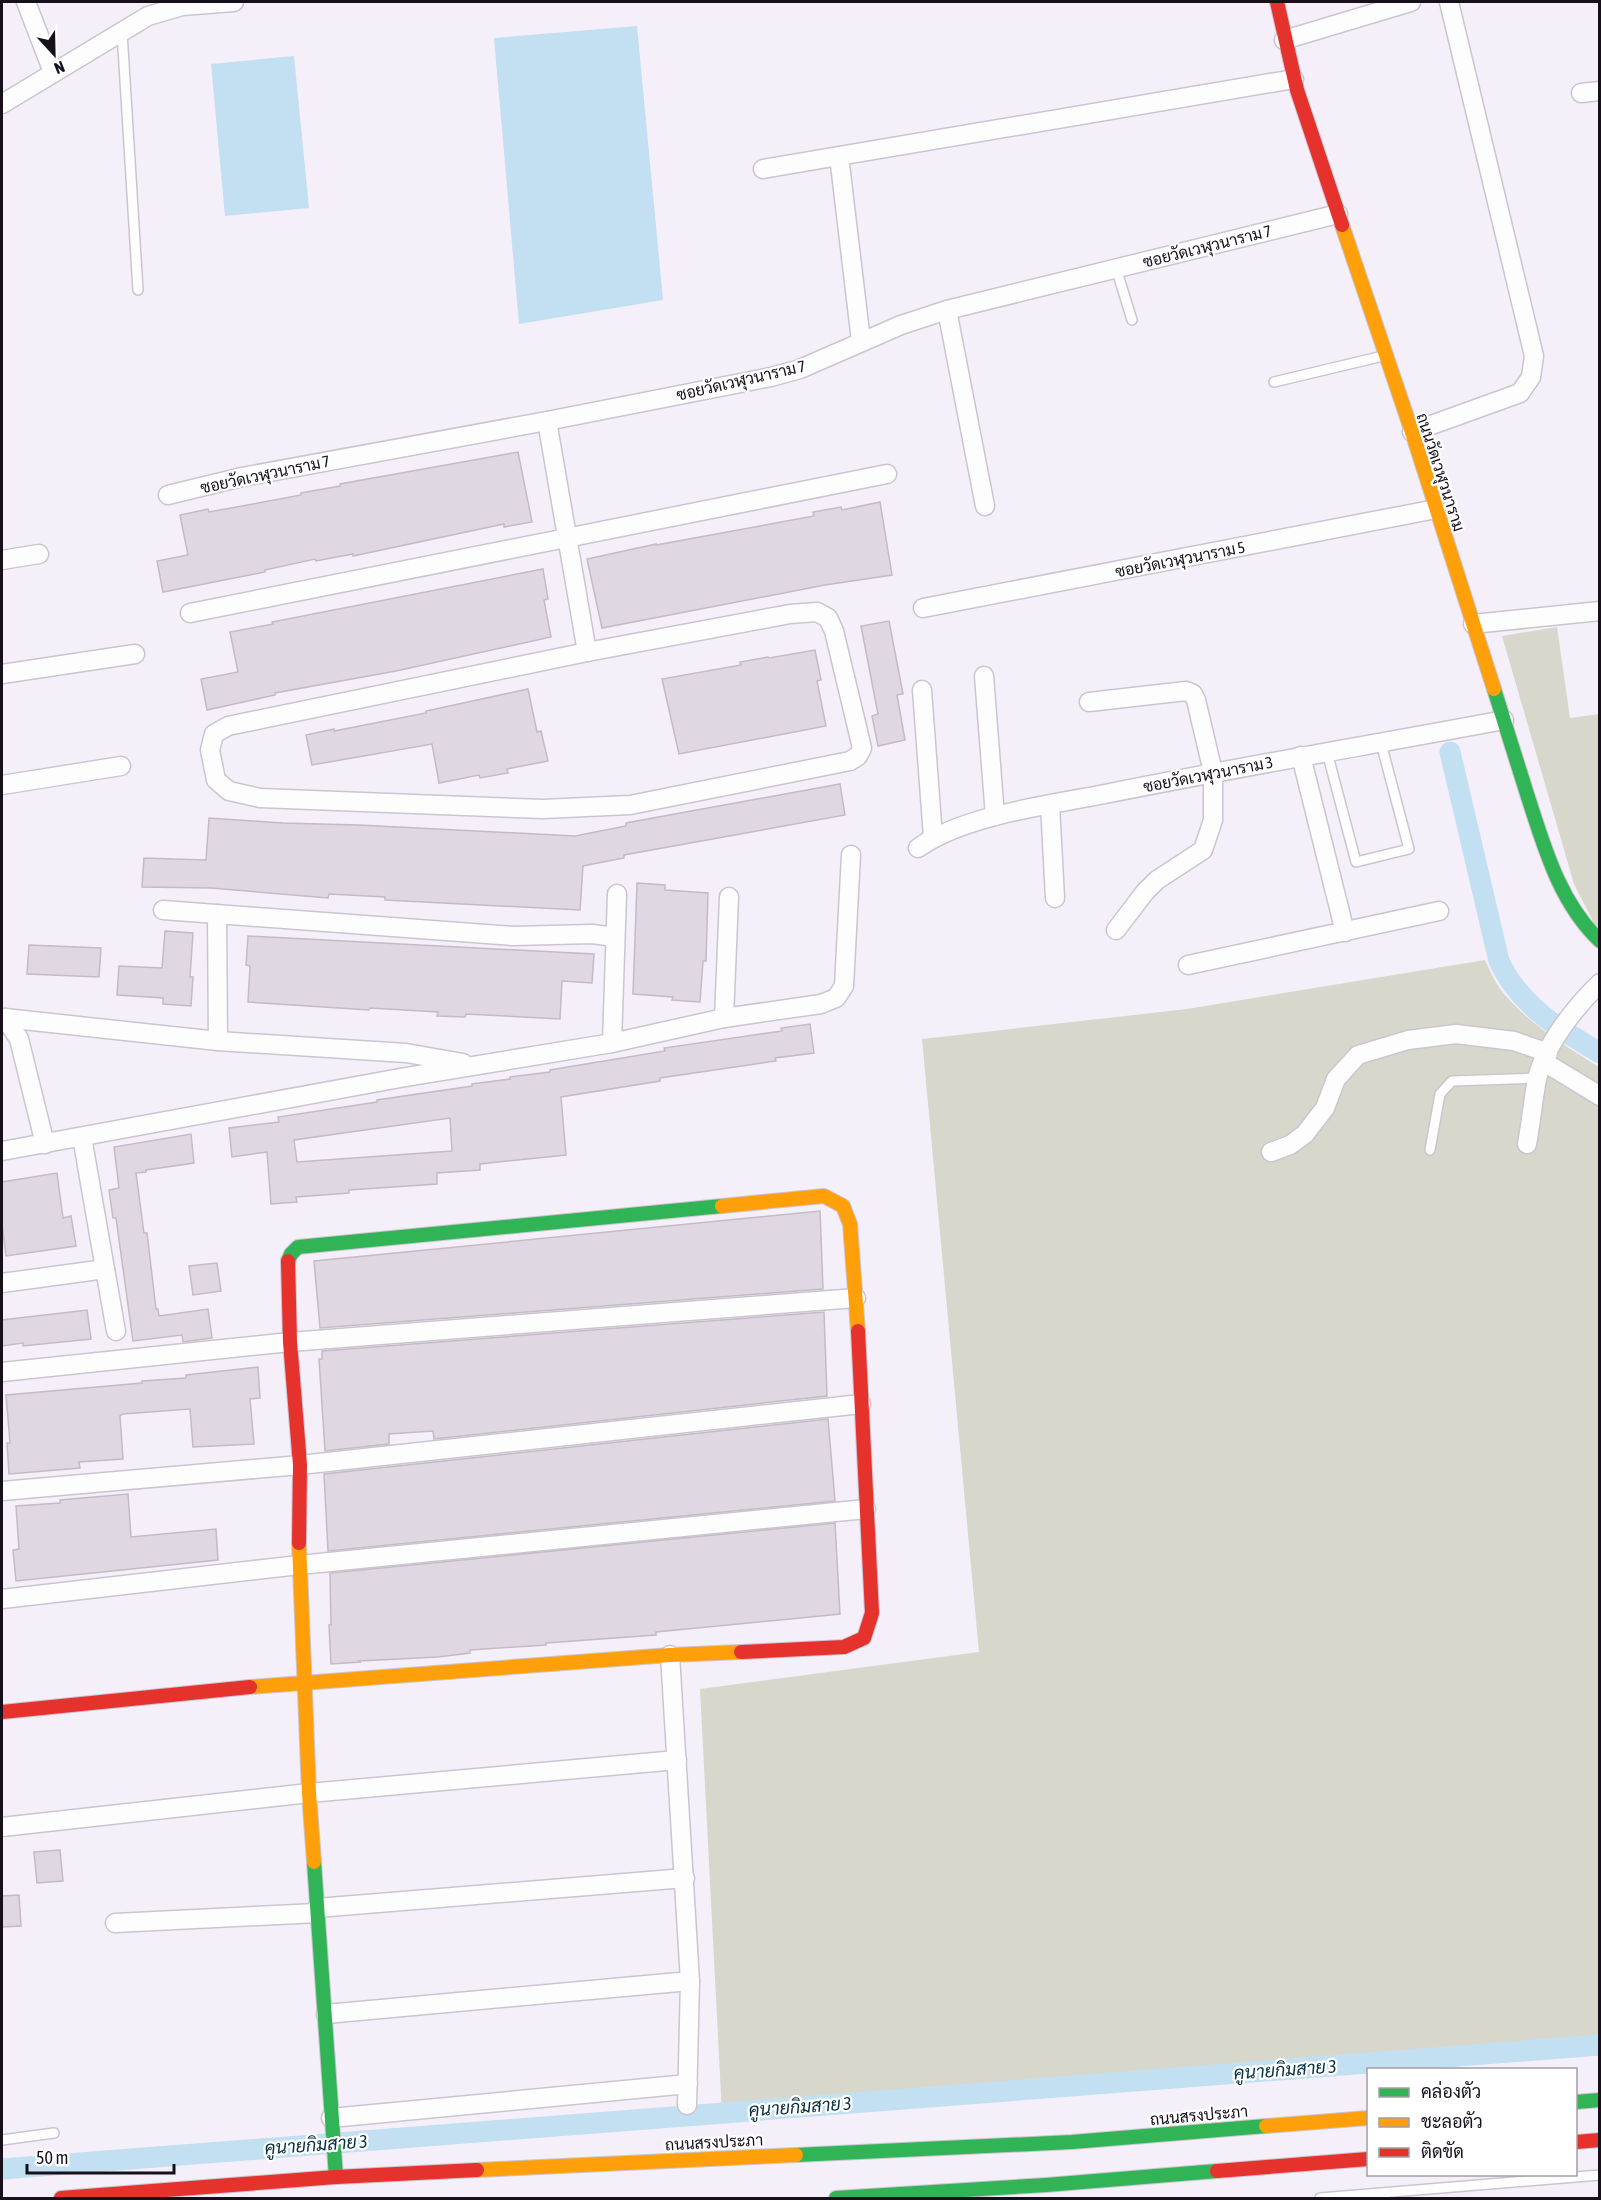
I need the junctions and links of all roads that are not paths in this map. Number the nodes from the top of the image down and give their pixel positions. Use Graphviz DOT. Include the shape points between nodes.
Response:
graph roads {
  1 [pos="26,2"];
  2 [pos="227,2"];
  3 [pos="234,2"];
  4 [pos="1277,2"];
  5 [pos="1411,2"];
  6 [pos="1449,2"];
  7 [pos="122,31"];
  8 [pos="1284,40"];
  9 [pos="53,72"];
  10 [pos="1294,80"];
  11 [pos="1599,90"];
  12 [pos="1581,93"];
  13 [pos="2,104"];
  14 [pos="839,156"];
  15 [pos="763,169"];
  16 [pos="1338,214"];
  17 [pos="1116,268"];
  18 [pos="138,290"];
  19 [pos="948,310"];
  20 [pos="1132,320"];
  21 [pos="861,341"];
  22 [pos="1386,355"];
  23 [pos="1274,382"];
  24 [pos="547,421"];
  25 [pos="1412,432"];
  26 [pos="887,474"];
  27 [pos="168,495"];
  28 [pos="986,506"];
  29 [pos="1436,509"];
  30 [pos="567,537"];
  31 [pos="39,554"];
  32 [pos="2,560"];
  33 [pos="923,608"];
  34 [pos="1599,611"];
  35 [pos="190,614"];
  36 [pos="1473,624"];
  37 [pos="587,652"];
  38 [pos="135,654"];
  39 [pos="2,674"];
  40 [pos="984,676"];
  41 [pos="922,690"];
  42 [pos="1089,702"];
  43 [pos="1504,720"];
  44 [pos="1381,743"];
  45 [pos="1327,752"];
  46 [pos="1301,756"];
  47 [pos="121,766"];
  48 [pos="1213,772"];
  49 [pos="2,785"];
  50 [pos="1050,805"];
  51 [pos="996,816"];
  52 [pos="851,855"];
  53 [pos="617,894"];
  54 [pos="729,897"];
  55 [pos="1055,898"];
  56 [pos="163,910"];
  57 [pos="1439,911"];
  58 [pos="217,914"];
  59 [pos="1116,930"];
  60 [pos="1345,932"];
  61 [pos="615,937"];
  62 [pos="1599,941"];
  63 [pos="1188,965"];
  64 [pos="1599,983"];
  65 [pos="724,1018"];
  66 [pos="3,1019"];
  67 [pos="218,1041"];
  68 [pos="612,1043"];
  69 [pos="1546,1059"];
  70 [pos="476,1066"];
  71 [pos="1599,1096"];
  72 [pos="82,1137"];
  73 [pos="45,1144"];
  74 [pos="1527,1144"];
  75 [pos="1430,1150"];
  76 [pos="2,1151"];
  77 [pos="1271,1152"];
  78 [pos="105,1269"];
  79 [pos="2,1283"];
  80 [pos="856,1298"];
  81 [pos="116,1331"];
  82 [pos="290,1342"];
  83 [pos="2,1372"];
  84 [pos="861,1404"];
  85 [pos="300,1465"];
  86 [pos="2,1491"];
  87 [pos="867,1509"];
  88 [pos="299,1565"];
  89 [pos="2,1599"];
  90 [pos="670,1655"];
  91 [pos="306,1681"];
  92 [pos="2,1712"];
  93 [pos="677,1760"];
  94 [pos="309,1793"];
  95 [pos="2,1827"];
  96 [pos="685,1878"];
  97 [pos="317,1911"];
  98 [pos="115,1923"];
  99 [pos="690,1981"];
  100 [pos="326,2014"];
  101 [pos="688,2084"];
  102 [pos="1599,2100"];
  103 [pos="1577,2102"];
  104 [pos="687,2105"];
  105 [pos="1367,2118"];
  106 [pos="332,2122"];
  107 [pos="54,2133"];
  108 [pos="2,2140"];
  109 [pos="1599,2140"];
  110 [pos="1577,2142"];
  111 [pos="1367,2159"];
  112 [pos="1599,2175"];
  113 [pos="336,2177"];
  114 [pos="61,2199"];
  115 [pos="836,2199"];
  116 [pos="1320,2199"];
  1 -- 9 [label="street"];
  2 -- 3 [label="street"];
  2 -- 7 [label="street" via="163,10"];
  4 -- 8 [label="street, ถนนวัดเวฬุวนาราม"];
  5 -- 8 [label="street"];
  6 -- 25 [label="street" via="1534,356 1531,377 1520,393"];
  7 -- 9 [label="street"];
  7 -- 18 [label="lane"];
  8 -- 10 [label="street, ถนนวัดเวฬุวนาราม"];
  9 -- 13 [label="street"];
  10 -- 14 [label="street"];
  10 -- 16 [label="street, ถนนวัดเวฬุวนาราม"];
  11 -- 12 [label="street"];
  14 -- 15 [label="street"];
  14 -- 21 [label="street"];
  16 -- 17 [label="street, ซอยวัดเวฬุวนาราม 7"];
  16 -- 22 [label="street, ถนนวัดเวฬุวนาราม"];
  17 -- 19 [label="street, ซอยวัดเวฬุวนาราม 7"];
  17 -- 20 [label="lane"];
  19 -- 21 [label="street, ซอยวัดเวฬุวนาราม 7"];
  19 -- 28 [label="street"];
  21 -- 24 [label="street, ซอยวัดเวฬุวนาราม 7" via="800,369 771,377"];
  22 -- 23 [label="lane"];
  22 -- 25 [label="street, ถนนวัดเวฬุวนาราม"];
  24 -- 27 [label="street, ซอยวัดเวฬุวนาราม 7" via="242,477"];
  24 -- 30 [label="street"];
  25 -- 29 [label="street, ถนนวัดเวฬุวนาราม"];
  26 -- 30 [label="street"];
  29 -- 33 [label="street, ซอยวัดเวฬุวนาราม 5"];
  29 -- 36 [label="street, ถนนวัดเวฬุวนาราม"];
  30 -- 35 [label="street"];
  30 -- 37 [label="street"];
  31 -- 32 [label="street"];
  34 -- 36 [label="street"];
  36 -- 43 [label="street, ถนนวัดเวฬุวนาราม"];
  37 -- 37 [label="street" via="228,726 214,734 210,750 216,780 229,791 260,798 543,809 593,807 630,805 850,761 862,748 834,631 828,618 817,612"];
  38 -- 39 [label="street"];
  40 -- 51 [label="street"];
  41 -- 51 [label="street, ซอยวัดเวฬุวนาราม 3" via="925,842"];
  42 -- 48 [label="street" via="1186,691 1193,694"];
  43 -- 44 [label="street, ซอยวัดเวฬุวนาราม 3"];
  43 -- 62 [label="street, ถนนวัดเวฬุวนาราม" via="1563,893 1585,929"];
  44 -- 45 [label="street, ซอยวัดเวฬุวนาราม 3"];
  44 -- 45 [label="lane" via="1409,849 1356,862"];
  45 -- 46 [label="street, ซอยวัดเวฬุวนาราม 3"];
  46 -- 48 [label="street, ซอยวัดเวฬุวนาราม 3"];
  46 -- 60 [label="street"];
  47 -- 49 [label="street"];
  48 -- 50 [label="street, ซอยวัดเวฬุวนาราม 3"];
  48 -- 59 [label="street" via="1213,820 1203,850 1157,880"];
  50 -- 51 [label="street, ซอยวัดเวฬุวนาราม 3"];
  50 -- 55 [label="street"];
  52 -- 65 [label="street" via="844,986 836,998 820,1004"];
  53 -- 61 [label="street"];
  54 -- 65 [label="street"];
  56 -- 58 [label="street"];
  57 -- 60 [label="street"];
  58 -- 61 [label="street" via="513,936"];
  58 -- 67 [label="street"];
  60 -- 63 [label="street"];
  61 -- 68 [label="street"];
  64 -- 69 [label="street" via="1579,1003"];
  65 -- 68 [label="street"];
  66 -- 67 [label="street"];
  66 -- 73 [label="street" via="19,1039"];
  67 -- 70 [label="street" via="406,1053"];
  68 -- 70 [label="street"];
  69 -- 71 [label="street"];
  69 -- 74 [label="street"];
  69 -- 75 [label="lane" via="1452,1081 1440,1094"];
  69 -- 77 [label="street" via="1514,1041 1456,1034 1408,1040 1358,1055 1336,1079 1324,1108 1305,1134"];
  70 -- 72 [label="street"];
  72 -- 73 [label="street"];
  72 -- 78 [label="street"];
  73 -- 76 [label="street"];
  78 -- 79 [label="street"];
  78 -- 81 [label="street"];
  80 -- 82 [label="street"];
  80 -- 82 [label="street" via="850,1224 843,1206 824,1196 298,1247 286,1264"];
  80 -- 84 [label="street"];
  82 -- 83 [label="street"];
  82 -- 85 [label="street"];
  84 -- 85 [label="street"];
  84 -- 87 [label="street"];
  85 -- 86 [label="street"];
  85 -- 88 [label="street"];
  87 -- 88 [label="street"];
  87 -- 90 [label="street" via="872,1613 864,1638 844,1647"];
  88 -- 89 [label="street"];
  88 -- 91 [label="street"];
  90 -- 91 [label="street"];
  90 -- 93 [label="street"];
  91 -- 92 [label="street"];
  91 -- 94 [label="street"];
  93 -- 94 [label="street"];
  93 -- 96 [label="street"];
  94 -- 95 [label="street"];
  94 -- 97 [label="street"];
  96 -- 97 [label="street"];
  96 -- 99 [label="street"];
  97 -- 98 [label="street"];
  97 -- 100 [label="street"];
  99 -- 100 [label="street"];
  99 -- 101 [label="street"];
  100 -- 106 [label="street"];
  101 -- 104 [label="street"];
  101 -- 106 [label="street"];
  102 -- 103 [label="street"];
  105 -- 113 [label="street, ถนนสรงประภา" via="1073,2147"];
  106 -- 113 [label="street"];
  107 -- 108 [label="lane"];
  109 -- 110 [label="street"];
  111 -- 115 [label="street"];
  112 -- 116 [label="lane"];
  113 -- 114 [label="street, ถนนสรงประภา"];
}
